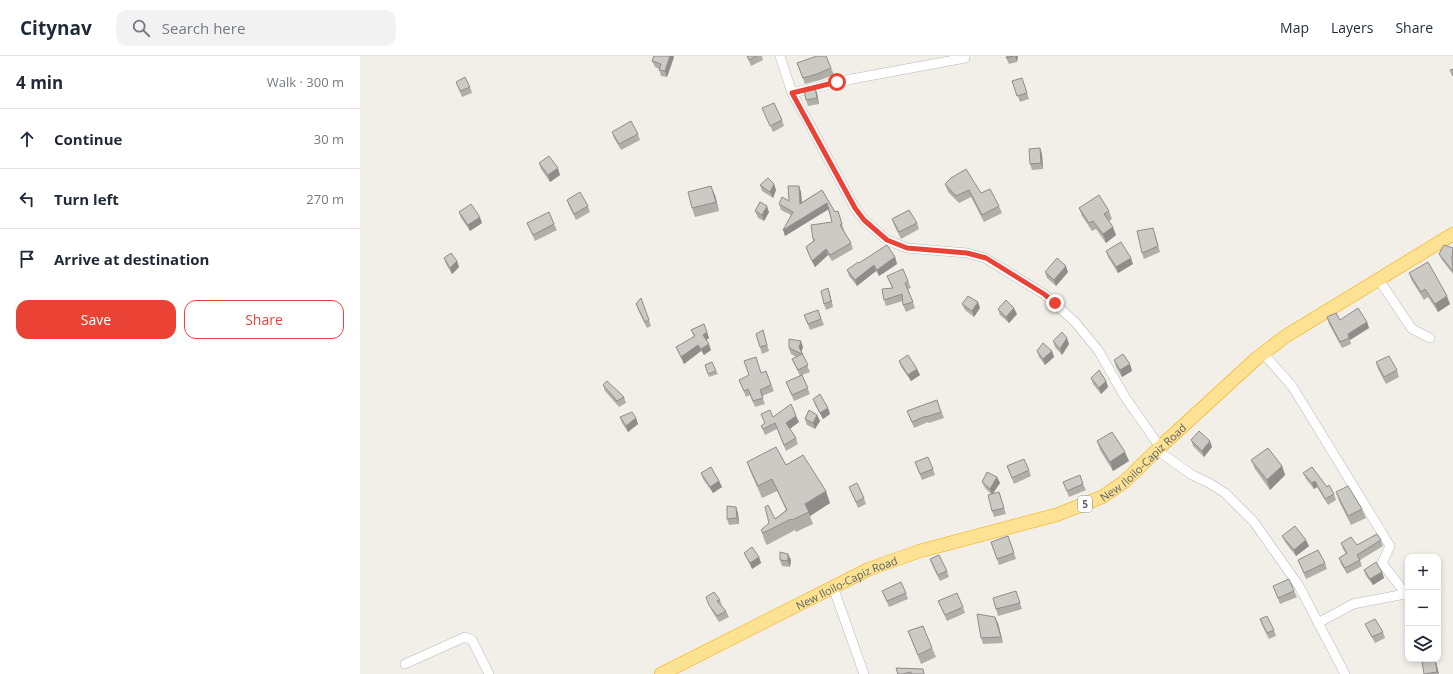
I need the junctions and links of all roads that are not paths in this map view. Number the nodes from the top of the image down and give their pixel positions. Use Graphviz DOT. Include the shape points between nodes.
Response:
graph roads {
  1 [pos="780,56"];
  2 [pos="965,58"];
  3 [pos="792,93"];
  4 [pos="1453,234"];
  5 [pos="1379,280"];
  6 [pos="1430,338"];
  7 [pos="1263,353"];
  8 [pos="1159,448"];
  9 [pos="833,587"];
  10 [pos="1405,592"];
  11 [pos="1405,595"];
  12 [pos="1318,623"];
  13 [pos="405,664"];
  14 [pos="489,674"];
  15 [pos="661,674"];
  16 [pos="864,674"];
  17 [pos="1345,674"];
  1 -- 3 [label="street"];
  2 -- 3 [label="street"];
  3 -- 8 [label="street" via="864,220 887,240 907,248 967,253 986,258 1044,294 1075,322 1098,350"];
  4 -- 5 [label="highway, New Iloilo-Capiz Road / 5"];
  5 -- 6 [label="street" via="1412,329"];
  5 -- 7 [label="highway, New Iloilo-Capiz Road / 5" via="1286,336"];
  7 -- 8 [label="highway, New Iloilo-Capiz Road / 5"];
  7 -- 10 [label="street" via="1292,386 1390,546 1382,563"];
  8 -- 9 [label="highway, New Iloilo-Capiz Road / 5" via="1124,482 1102,497 1056,515 920,551 869,569"];
  8 -- 12 [label="street" via="1192,475 1225,493 1254,522 1299,586"];
  9 -- 15 [label="highway, New Iloilo-Capiz Road / 5"];
  9 -- 16 [label="street"];
  11 -- 12 [label="street" via="1353,604"];
  12 -- 17 [label="street"];
  13 -- 14 [label="street" via="465,637 472,640"];
}
